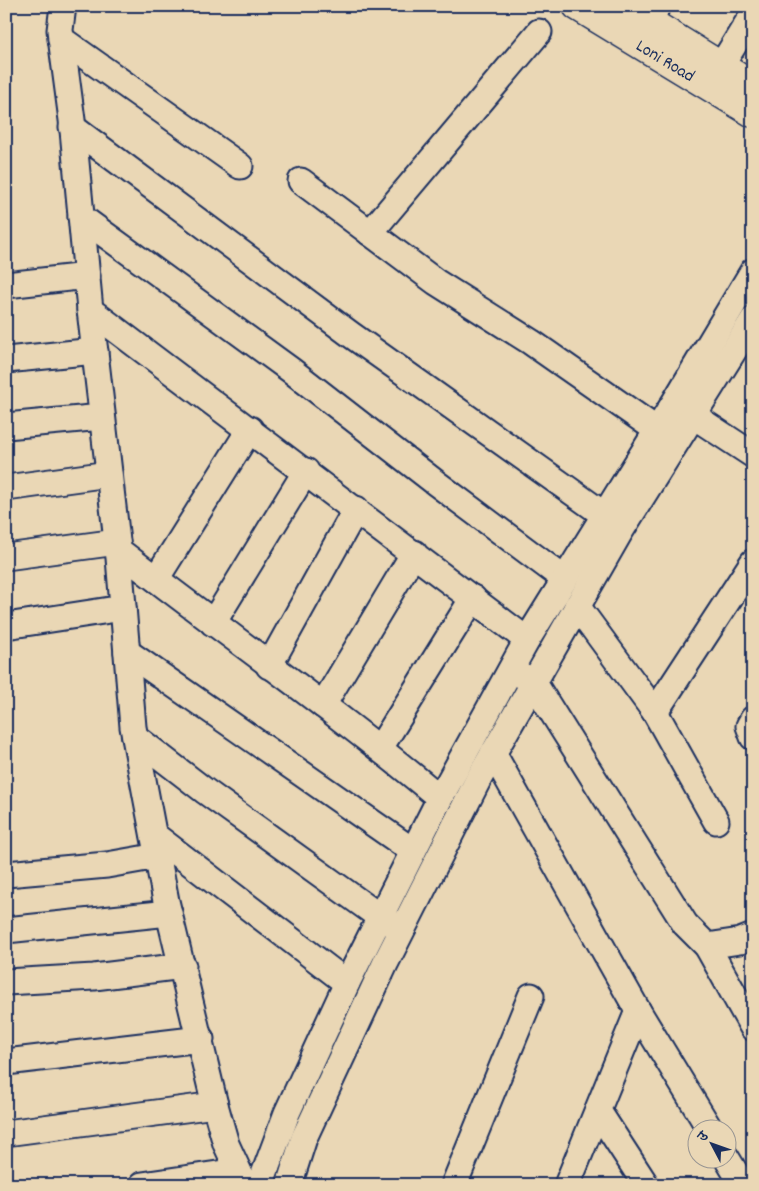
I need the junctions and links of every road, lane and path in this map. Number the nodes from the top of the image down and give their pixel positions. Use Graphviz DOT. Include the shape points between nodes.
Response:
graph roads {
  1 [pos="63,6"];
  2 [pos="624,6"];
  3 [pos="592,10"];
  4 [pos="654,14"];
  5 [pos="753,14"];
  6 [pos="539,32"];
  7 [pos="61,39"];
  8 [pos="721,66"];
  9 [pos="753,86"];
  10 [pos="753,113"];
  11 [pos="72,128"];
  12 [pos="240,166"];
  13 [pos="301,181"];
  14 [pos="81,217"];
  15 [pos="370,233"];
  16 [pos="753,271"];
  17 [pos="87,276"];
  18 [pos="6,285"];
  19 [pos="90,310"];
  20 [pos="753,320"];
  21 [pos="95,351"];
  22 [pos="6,360"];
  23 [pos="684,409"];
  24 [pos="102,417"];
  25 [pos="6,426"];
  26 [pos="250,429"];
  27 [pos="657,430"];
  28 [pos="753,456"];
  29 [pos="306,471"];
  30 [pos="109,474"];
  31 [pos="6,488"];
  32 [pos="356,509"];
  33 [pos="603,514"];
  34 [pos="118,546"];
  35 [pos="414,553"];
  36 [pos="6,557"];
  37 [pos="753,562"];
  38 [pos="563,578"];
  39 [pos="156,579"];
  40 [pos="473,598"];
  41 [pos="578,606"];
  42 [pos="123,608"];
  43 [pos="213,624"];
  44 [pos="6,626"];
  45 [pos="527,640"];
  46 [pos="127,652"];
  47 [pos="269,666"];
  48 [pos="510,669"];
  49 [pos="534,683"];
  50 [pos="323,706"];
  51 [pos="655,712"];
  52 [pos="753,719"];
  53 [pos="135,737"];
  54 [pos="753,737"];
  55 [pos="380,748"];
  56 [pos="493,753"];
  57 [pos="440,798"];
  58 [pos="716,821"];
  59 [pos="156,846"];
  60 [pos="413,851"];
  61 [pos="6,874"];
  62 [pos="169,913"];
  63 [pos="380,917"];
  64 [pos="6,930"];
  65 [pos="404,930"];
  66 [pos="753,936"];
  67 [pos="707,946"];
  68 [pos="183,966"];
  69 [pos="6,982"];
  70 [pos="347,983"];
  71 [pos="531,996"];
  72 [pos="638,1011"];
  73 [pos="753,1028"];
  74 [pos="201,1040"];
  75 [pos="6,1062"];
  76 [pos="215,1105"];
  77 [pos="598,1110"];
  78 [pos="703,1118"];
  79 [pos="6,1133"];
  80 [pos="733,1168"];
  81 [pos="241,1178"];
  82 [pos="142,1185"];
  83 [pos="260,1185"];
  84 [pos="289,1185"];
  85 [pos="454,1185"];
  86 [pos="567,1185"];
  87 [pos="646,1185"];
  88 [pos="744,1185"];
  1 -- 7 [label="street"];
  2 -- 4 [label="highway, Loni Road"];
  3 -- 10 [label="highway, Loni Road"];
  4 -- 8 [label="highway, Loni Road"];
  5 -- 8 [label="street"];
  6 -- 15 [label="street"];
  7 -- 11 [label="street"];
  7 -- 12 [label="street"];
  8 -- 9 [label="highway, Loni Road"];
  11 -- 14 [label="street"];
  11 -- 33 [label="street" via="350,334"];
  13 -- 15 [label="street"];
  14 -- 17 [label="street"];
  14 -- 38 [label="street" via="292,371"];
  15 -- 27 [label="street" via="436,282 531,342"];
  16 -- 23 [label="street"];
  17 -- 18 [label="street"];
  17 -- 19 [label="street"];
  19 -- 21 [label="street"];
  19 -- 26 [label="street"];
  20 -- 23 [label="street"];
  21 -- 22 [label="street"];
  21 -- 24 [label="street"];
  23 -- 27 [label="street"];
  23 -- 28 [label="street"];
  23 -- 41 [label="street"];
  24 -- 25 [label="street"];
  24 -- 30 [label="street"];
  26 -- 29 [label="street"];
  26 -- 39 [label="street"];
  27 -- 33 [label="street"];
  29 -- 32 [label="street"];
  29 -- 43 [label="street"];
  30 -- 31 [label="street"];
  30 -- 34 [label="street"];
  32 -- 35 [label="street"];
  32 -- 47 [label="street"];
  33 -- 38 [label="street"];
  34 -- 36 [label="street"];
  34 -- 39 [label="street"];
  34 -- 42 [label="street"];
  35 -- 40 [label="street"];
  35 -- 50 [label="street"];
  37 -- 51 [label="street"];
  38 -- 45 [label="street"];
  39 -- 43 [label="street"];
  40 -- 45 [label="street"];
  40 -- 55 [label="street"];
  41 -- 49 [label="street"];
  41 -- 51 [label="street"];
  42 -- 44 [label="street"];
  42 -- 46 [label="street"];
  43 -- 47 [label="street"];
  45 -- 48 [label="street"];
  46 -- 53 [label="street"];
  46 -- 60 [label="street"];
  47 -- 50 [label="street"];
  48 -- 49 [label="street"];
  48 -- 57 [label="street"];
  49 -- 56 [label="street"];
  49 -- 67 [label="street" via="686,924"];
  50 -- 55 [label="street"];
  51 -- 58 [label="street"];
  52 -- 54 [label="street" via="749,726"];
  53 -- 59 [label="street"];
  53 -- 63 [label="street"];
  55 -- 57 [label="street"];
  56 -- 65 [label="street"];
  56 -- 72 [label="street"];
  57 -- 60 [label="street"];
  59 -- 61 [label="street" via="107,865"];
  59 -- 62 [label="street"];
  59 -- 70 [label="street"];
  60 -- 63 [label="street"];
  62 -- 64 [label="street"];
  62 -- 68 [label="street"];
  63 -- 65 [label="street"];
  63 -- 70 [label="street"];
  65 -- 84 [label="street" via="304,1138"];
  66 -- 67 [label="street"];
  67 -- 73 [label="street"];
  68 -- 69 [label="street" via="94,977"];
  68 -- 74 [label="street"];
  70 -- 83 [label="street" via="287,1113"];
  71 -- 85 [label="street"];
  72 -- 77 [label="street"];
  72 -- 78 [label="street"];
  74 -- 75 [label="street"];
  74 -- 76 [label="street"];
  76 -- 79 [label="street"];
  76 -- 81 [label="street" via="226,1144"];
  77 -- 86 [label="street"];
  77 -- 87 [label="street"];
  80 -- 88 [label="street"];
  81 -- 82 [label="street"];
}
